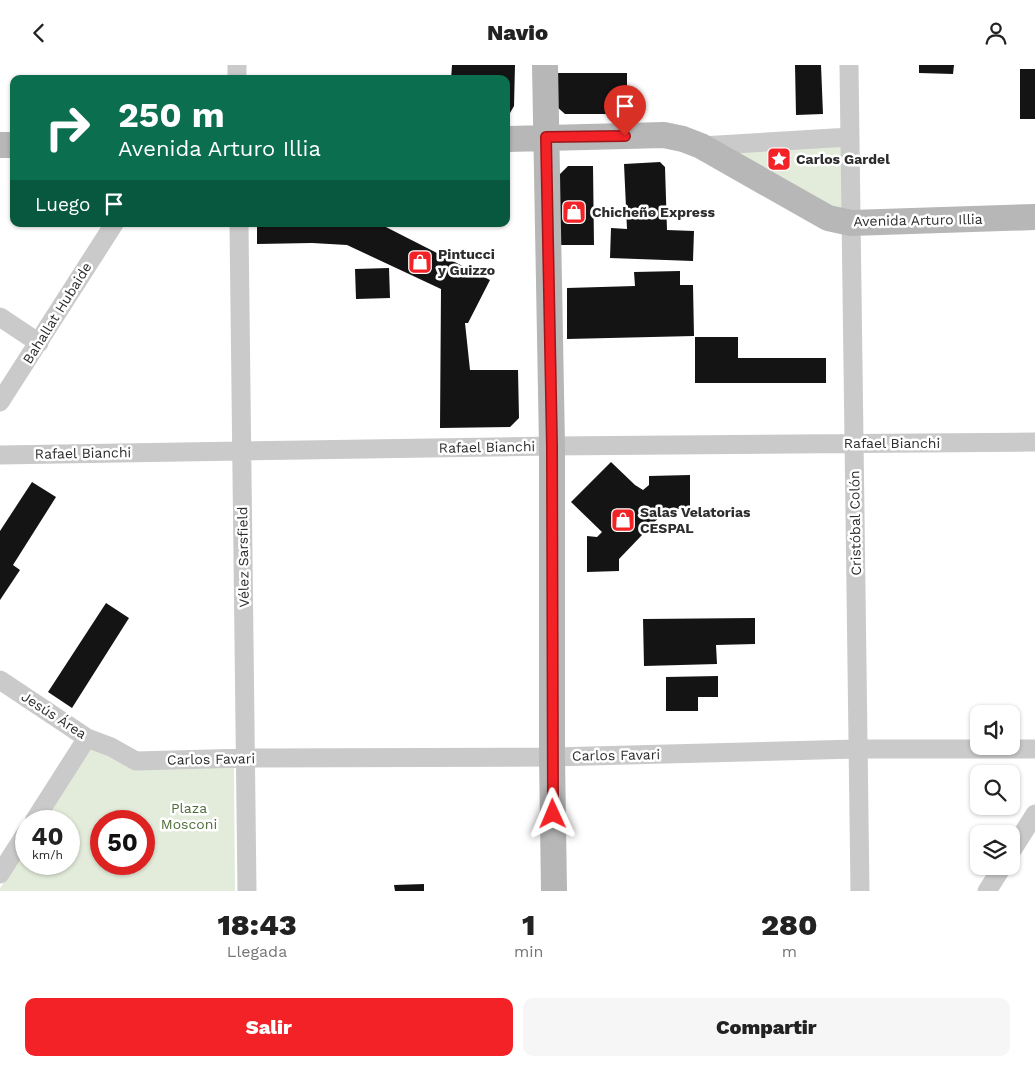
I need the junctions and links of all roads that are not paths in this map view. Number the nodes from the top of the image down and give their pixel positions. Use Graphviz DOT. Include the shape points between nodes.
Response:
graph roads {
  1 [pos="545,65"];
  2 [pos="849,65"];
  3 [pos="546,137"];
  4 [pos="850,137"];
  5 [pos="510,139"];
  6 [pos="700,146"];
  7 [pos="1035,217"];
  8 [pos="851,223"];
  9 [pos="112,227"];
  10 [pos="239,227"];
  11 [pos="0,317"];
  12 [pos="38,343"];
  13 [pos="0,402"];
  14 [pos="1035,442"];
  15 [pos="854,443"];
  16 [pos="552,446"];
  17 [pos="242,450"];
  18 [pos="0,455"];
  19 [pos="0,680"];
  20 [pos="87,738"];
  21 [pos="857,749"];
  22 [pos="1035,749"];
  23 [pos="552,757"];
  24 [pos="246,758"];
  25 [pos="136,761"];
  26 [pos="41,810"];
  27 [pos="1035,814"];
  28 [pos="1020,838"];
  29 [pos="15,850"];
  30 [pos="0,874"];
  31 [pos="997,875"];
  32 [pos="247,891"];
  33 [pos="554,891"];
  34 [pos="860,891"];
  35 [pos="987,891"];
  1 -- 3 [label="main road"];
  2 -- 4 [label="street, Cristóbal Colón"];
  3 -- 5 [label="main road, Avenida Arturo Illia"];
  3 -- 6 [label="main road, Avenida Arturo Illia" via="664,135"];
  3 -- 16 [label="main road"];
  4 -- 6 [label="street, Avenida Arturo Illia"];
  4 -- 8 [label="street, Cristóbal Colón"];
  6 -- 8 [label="main road, Avenida Arturo Illia" via="828,218"];
  7 -- 8 [label="main road, Avenida Arturo Illia"];
  8 -- 15 [label="street, Cristóbal Colón"];
  9 -- 12 [label="street, Bahallat Hubaide"];
  10 -- 17 [label="street, Vélez Sarsfield"];
  11 -- 12 [label="street"];
  12 -- 13 [label="street, Bahallat Hubaide"];
  14 -- 15 [label="street, Rafael Bianchi"];
  15 -- 16 [label="street, Rafael Bianchi"];
  15 -- 21 [label="street, Cristóbal Colón"];
  16 -- 17 [label="street, Rafael Bianchi"];
  16 -- 23 [label="main road"];
  17 -- 18 [label="street, Rafael Bianchi"];
  17 -- 24 [label="street, Vélez Sarsfield"];
  19 -- 20 [label="street, Jesús Área"];
  20 -- 25 [label="street, Jesús Área"];
  20 -- 26 [label="street"];
  21 -- 22 [label="street, Carlos Favari"];
  21 -- 23 [label="street, Carlos Favari"];
  21 -- 34 [label="street, Cristóbal Colón"];
  23 -- 24 [label="street, Carlos Favari"];
  23 -- 33 [label="main road"];
  24 -- 25 [label="street, Carlos Favari"];
  24 -- 32 [label="street, Vélez Sarsfield"];
  27 -- 28 [label="street"];
  29 -- 30 [label="street"];
  31 -- 35 [label="street"];
}
